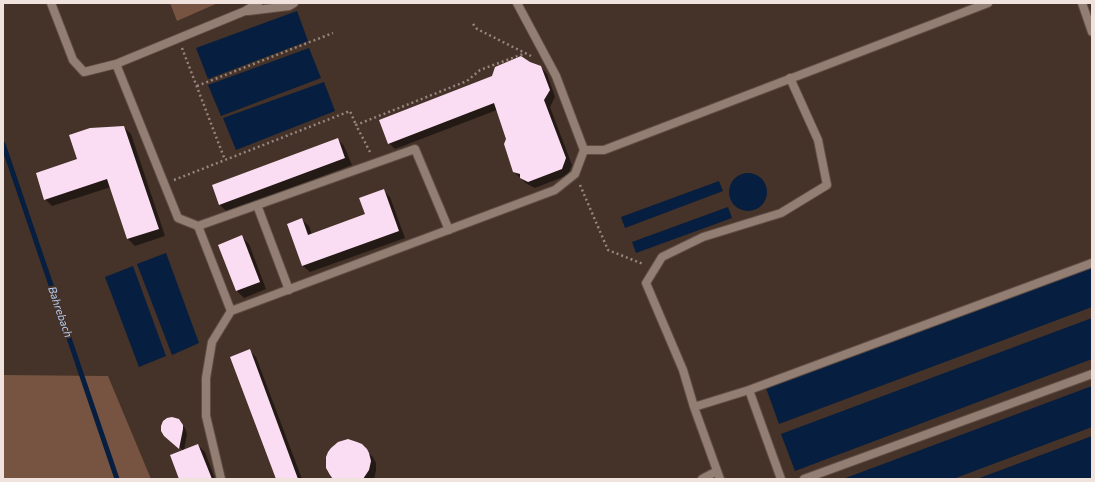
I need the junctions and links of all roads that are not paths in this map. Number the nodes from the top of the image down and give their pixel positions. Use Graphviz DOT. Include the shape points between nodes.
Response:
graph roads {
  1 [pos="51,3"];
  2 [pos="258,3"];
  3 [pos="294,3"];
  4 [pos="517,3"];
  5 [pos="988,3"];
  6 [pos="1082,3"];
  7 [pos="245,11"];
  8 [pos="1092,32"];
  9 [pos="116,64"];
  10 [pos="790,78"];
  11 [pos="584,150"];
  12 [pos="257,205"];
  13 [pos="198,226"];
  14 [pos="449,230"];
  15 [pos="1092,263"];
  16 [pos="289,290"];
  17 [pos="231,312"];
  18 [pos="1092,374"];
  19 [pos="749,390"];
  20 [pos="694,406"];
  21 [pos="719,475"];
  22 [pos="221,479"];
  23 [pos="702,479"];
  24 [pos="781,479"];
  25 [pos="804,479"];
  1 -- 9 [label="lane" via="73,60 84,72"];
  2 -- 7 [label="lane"];
  3 -- 7 [label="lane" via="289,6"];
  4 -- 11 [label="lane" via="556,76"];
  5 -- 10 [label="lane"];
  6 -- 8 [label="lane"];
  7 -- 9 [label="lane"];
  9 -- 13 [label="lane" via="178,218"];
  10 -- 11 [label="lane" via="604,150"];
  10 -- 20 [label="lane" via="818,140 826,184 781,213 703,238 662,257 646,283 683,370"];
  11 -- 14 [label="lane" via="575,174 555,190"];
  12 -- 13 [label="lane"];
  12 -- 14 [label="lane" via="416,148"];
  12 -- 16 [label="lane"];
  13 -- 17 [label="lane"];
  14 -- 16 [label="lane"];
  15 -- 19 [label="lane"];
  16 -- 17 [label="lane"];
  17 -- 22 [label="lane" via="212,342 206,378 206,416"];
  18 -- 25 [label="lane"];
  19 -- 20 [label="lane"];
  19 -- 24 [label="lane"];
  20 -- 21 [label="lane"];
  21 -- 23 [label="lane"];
}
